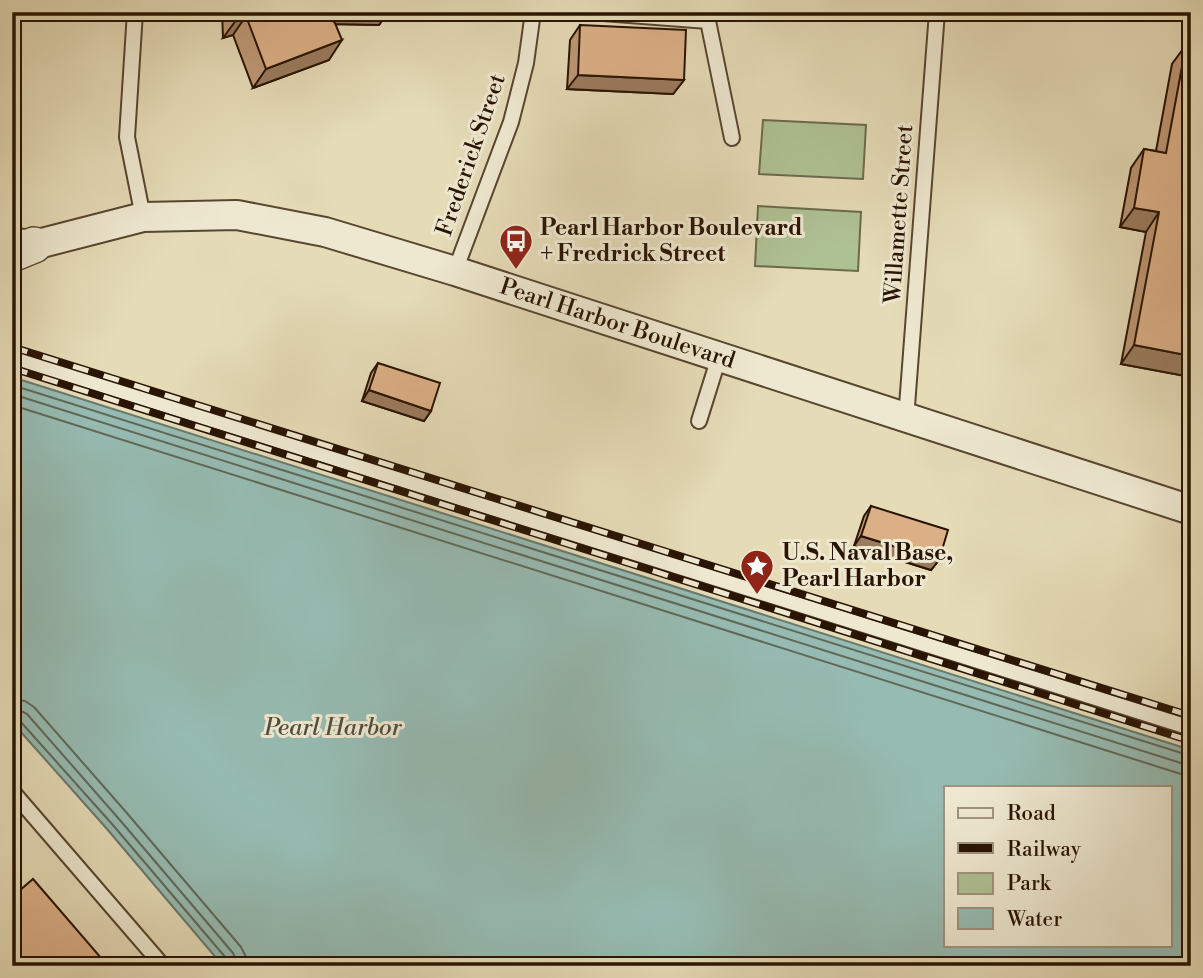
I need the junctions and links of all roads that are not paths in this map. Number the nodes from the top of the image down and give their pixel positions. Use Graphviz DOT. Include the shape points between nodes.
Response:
graph roads {
  1 [pos="135,12"];
  2 [pos="533,12"];
  3 [pos="590,12"];
  4 [pos="937,12"];
  5 [pos="732,138"];
  6 [pos="143,217"];
  7 [pos="20,247"];
  8 [pos="455,271"];
  9 [pos="12,357"];
  10 [pos="719,357"];
  11 [pos="906,419"];
  12 [pos="699,421"];
  13 [pos="1191,510"];
  14 [pos="1191,728"];
  15 [pos="12,791"];
  16 [pos="163,966"];
  1 -- 6 [label="lane" via="127,136"];
  2 -- 8 [label="lane, Frederick Street" via="511,122"];
  3 -- 5 [label="lane" via="708,22"];
  4 -- 11 [label="lane, Willamette Street"];
  6 -- 7 [label="street, Pearl Harbor Boulevard"];
  6 -- 8 [label="street, Pearl Harbor Boulevard" via="237,215 325,232"];
  8 -- 10 [label="street, Pearl Harbor Boulevard"];
  9 -- 14 [label="lane"];
  10 -- 11 [label="street, Pearl Harbor Boulevard"];
  10 -- 12 [label="lane"];
  11 -- 13 [label="street, Pearl Harbor Boulevard"];
  15 -- 16 [label="lane"];
}
